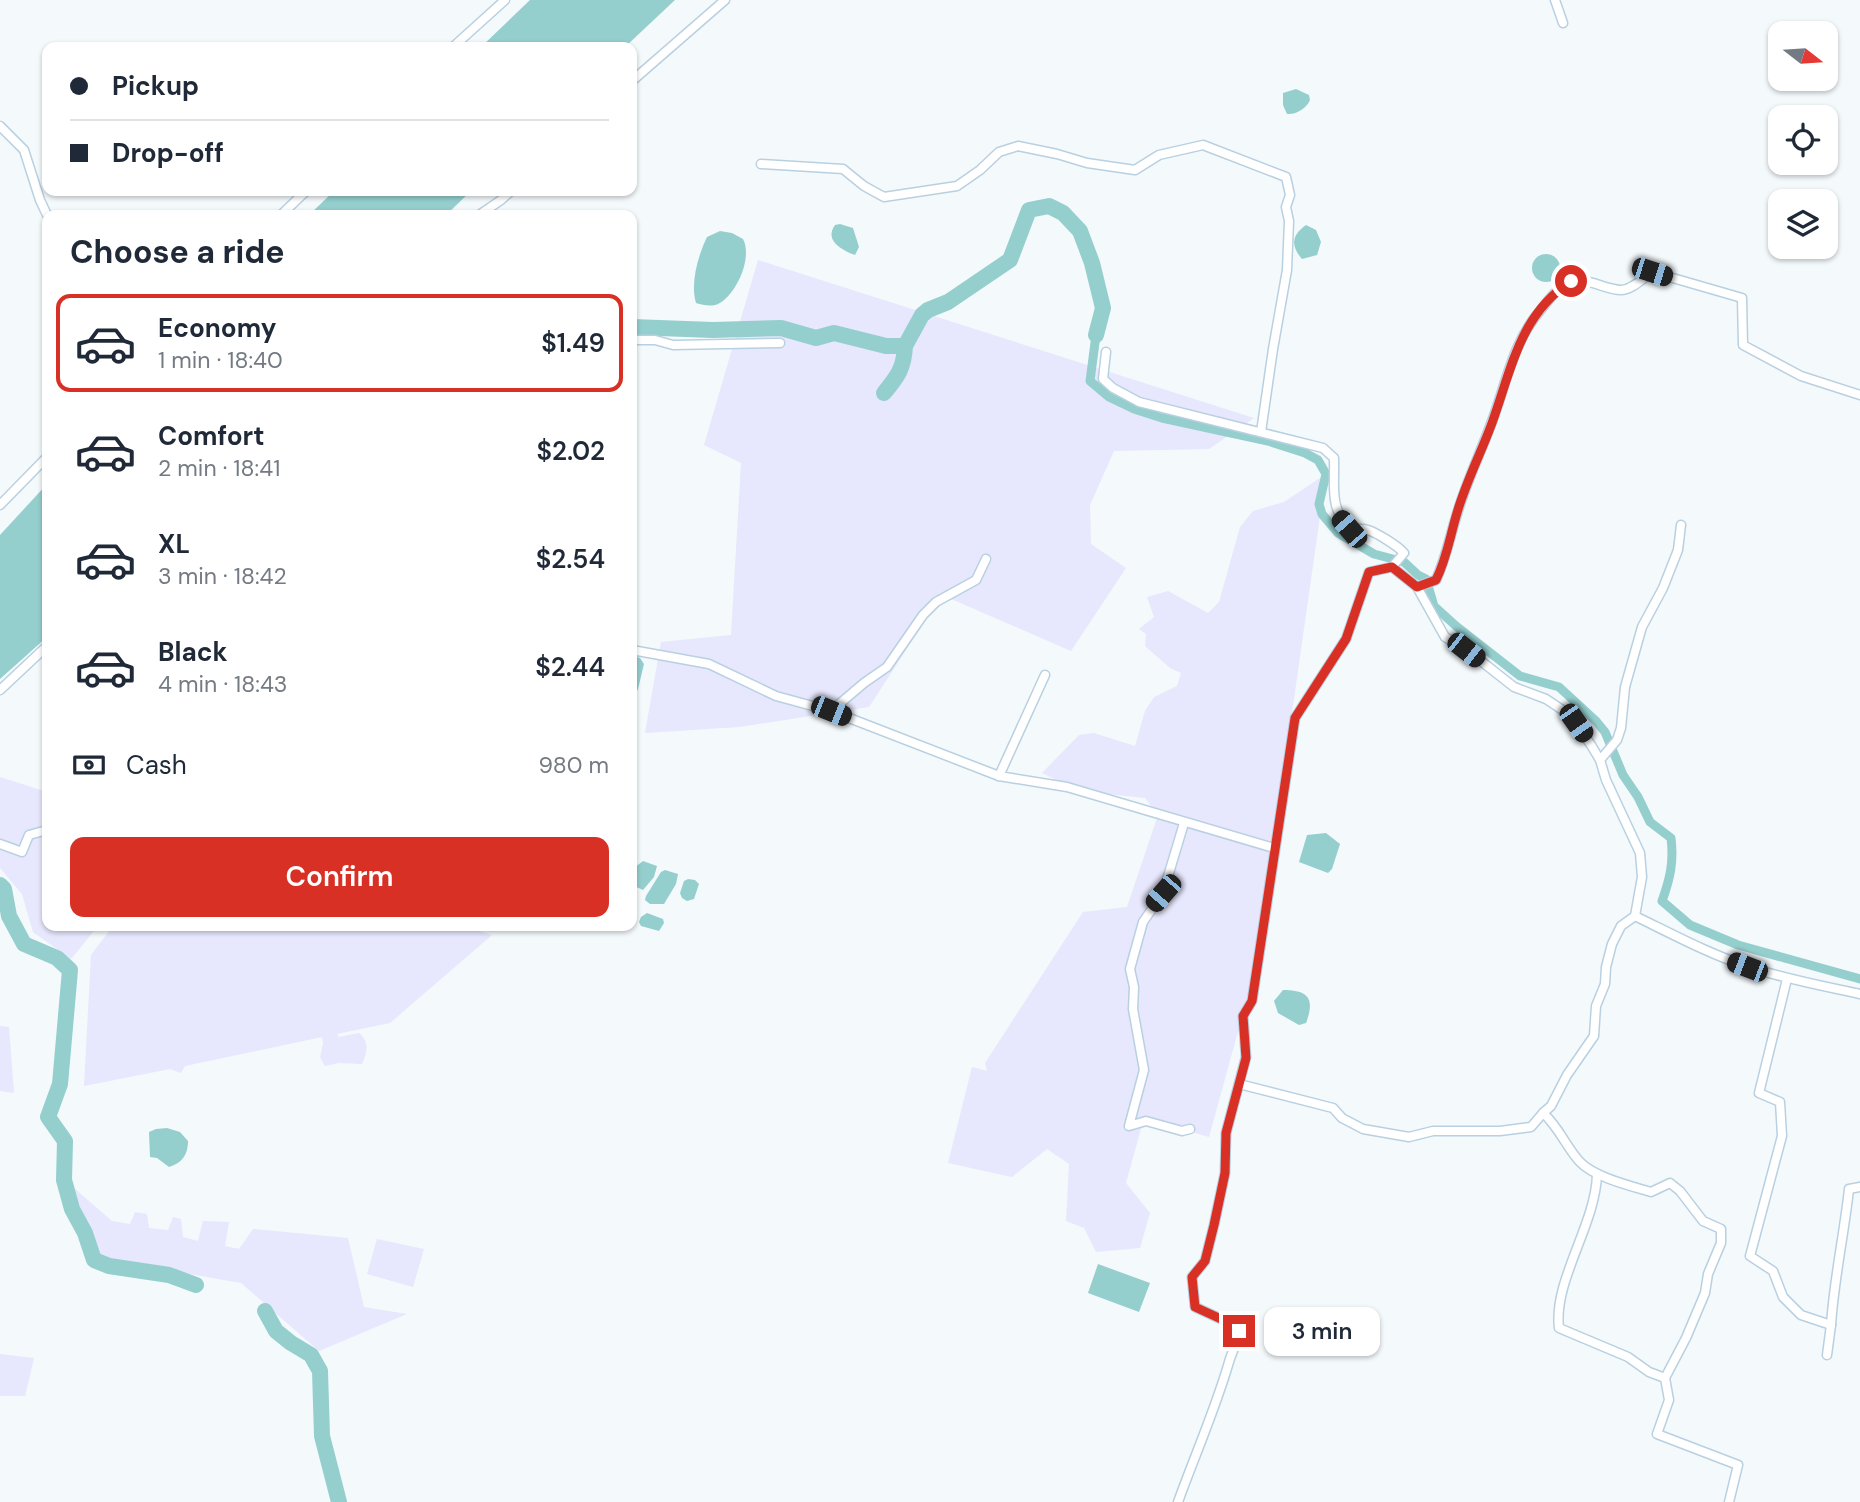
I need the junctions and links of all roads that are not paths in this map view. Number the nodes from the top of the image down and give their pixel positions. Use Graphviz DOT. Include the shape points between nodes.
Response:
graph roads {
  1 [pos="505,0"];
  2 [pos="725,0"];
  3 [pos="1555,0"];
  4 [pos="1563,23"];
  5 [pos="459,42"];
  6 [pos="637,77"];
  7 [pos="0,126"];
  8 [pos="761,164"];
  9 [pos="301,196"];
  10 [pos="504,196"];
  11 [pos="45,210"];
  12 [pos="286,210"];
  13 [pos="485,210"];
  14 [pos="637,340"];
  15 [pos="780,343"];
  16 [pos="1106,352"];
  17 [pos="1860,395"];
  18 [pos="1261,432"];
  19 [pos="42,462"];
  20 [pos="0,505"];
  21 [pos="1681,525"];
  22 [pos="986,559"];
  23 [pos="1392,567"];
  24 [pos="1417,587"];
  25 [pos="42,651"];
  26 [pos="637,651"];
  27 [pos="1045,675"];
  28 [pos="0,690"];
  29 [pos="831,711"];
  30 [pos="1602,758"];
  31 [pos="999,776"];
  32 [pos="1184,823"];
  33 [pos="42,831"];
  34 [pos="0,844"];
  35 [pos="1274,848"];
  36 [pos="1635,916"];
  37 [pos="1787,979"];
  38 [pos="1860,994"];
  39 [pos="1239,1084"];
  40 [pos="1543,1113"];
  41 [pos="1190,1129"];
  42 [pos="1597,1174"];
  43 [pos="1860,1186"];
  44 [pos="1831,1325"];
  45 [pos="1827,1355"];
  46 [pos="1665,1378"];
  47 [pos="1178,1502"];
  48 [pos="1729,1502"];
  1 -- 5 [label="street"];
  2 -- 6 [label="street"];
  3 -- 4 [label="street"];
  7 -- 11 [label="street" via="24,150"];
  8 -- 18 [label="street" via="842,169 884,197 957,186 999,152 1018,146 1135,170 1159,155 1203,145 1286,177 1290,195 1286,207 1287,270"];
  9 -- 12 [label="street"];
  10 -- 13 [label="street"];
  14 -- 15 [label="street" via="673,345"];
  16 -- 18 [label="street" via="1103,379 1139,402"];
  17 -- 24 [label="street" via="1801,376 1743,345 1742,298 1652,272 1621,290 1571,281 1551,295 1531,320 1510,364 1457,512 1446,559 1436,580"];
  18 -- 23 [label="street" via="1323,448 1334,458 1339,517 1349,529 1367,530 1396,544 1404,553"];
  19 -- 20 [label="street"];
  21 -- 30 [label="street" via="1678,550 1642,627 1625,687 1617,740"];
  22 -- 29 [label="street" via="976,580 936,602 887,667"];
  23 -- 24 [label="street"];
  23 -- 35 [label="street" via="1369,572 1346,639 1295,718"];
  24 -- 30 [label="street" via="1445,637 1514,687 1546,699 1570,715"];
  25 -- 28 [label="street"];
  26 -- 29 [label="street" via="709,664 776,696"];
  27 -- 31 [label="street"];
  29 -- 31 [label="street"];
  30 -- 36 [label="street" via="1606,780 1640,853 1642,877"];
  31 -- 32 [label="street" via="1067,787"];
  32 -- 35 [label="street"];
  32 -- 41 [label="street" via="1163,893 1143,922 1130,970 1144,1070 1129,1126 1146,1121"];
  33 -- 34 [label="street" via="30,835 22,852"];
  35 -- 39 [label="street" via="1252,1001 1243,1016 1246,1058"];
  36 -- 37 [label="street" via="1703,949"];
  36 -- 40 [label="street" via="1621,926 1612,944 1596,1006 1594,1036"];
  37 -- 38 [label="street"];
  37 -- 44 [label="street" via="1759,1093 1780,1102 1782,1136 1750,1256 1773,1271 1783,1297 1801,1315"];
  39 -- 40 [label="street" via="1333,1108 1363,1129 1398,1136 1531,1127"];
  39 -- 47 [label="street" via="1226,1133 1225,1173 1214,1225 1205,1261 1192,1277 1195,1307 1234,1325 1239,1339"];
  40 -- 42 [label="street" via="1579,1162"];
  42 -- 46 [label="street" via="1559,1304 1559,1328"];
  42 -- 46 [label="street" via="1651,1192 1670,1183 1703,1221 1721,1229 1705,1293"];
  43 -- 44 [label="street" via="1849,1189"];
  44 -- 45 [label="street"];
  46 -- 48 [label="street" via="1670,1401 1657,1434 1738,1465"];
}
